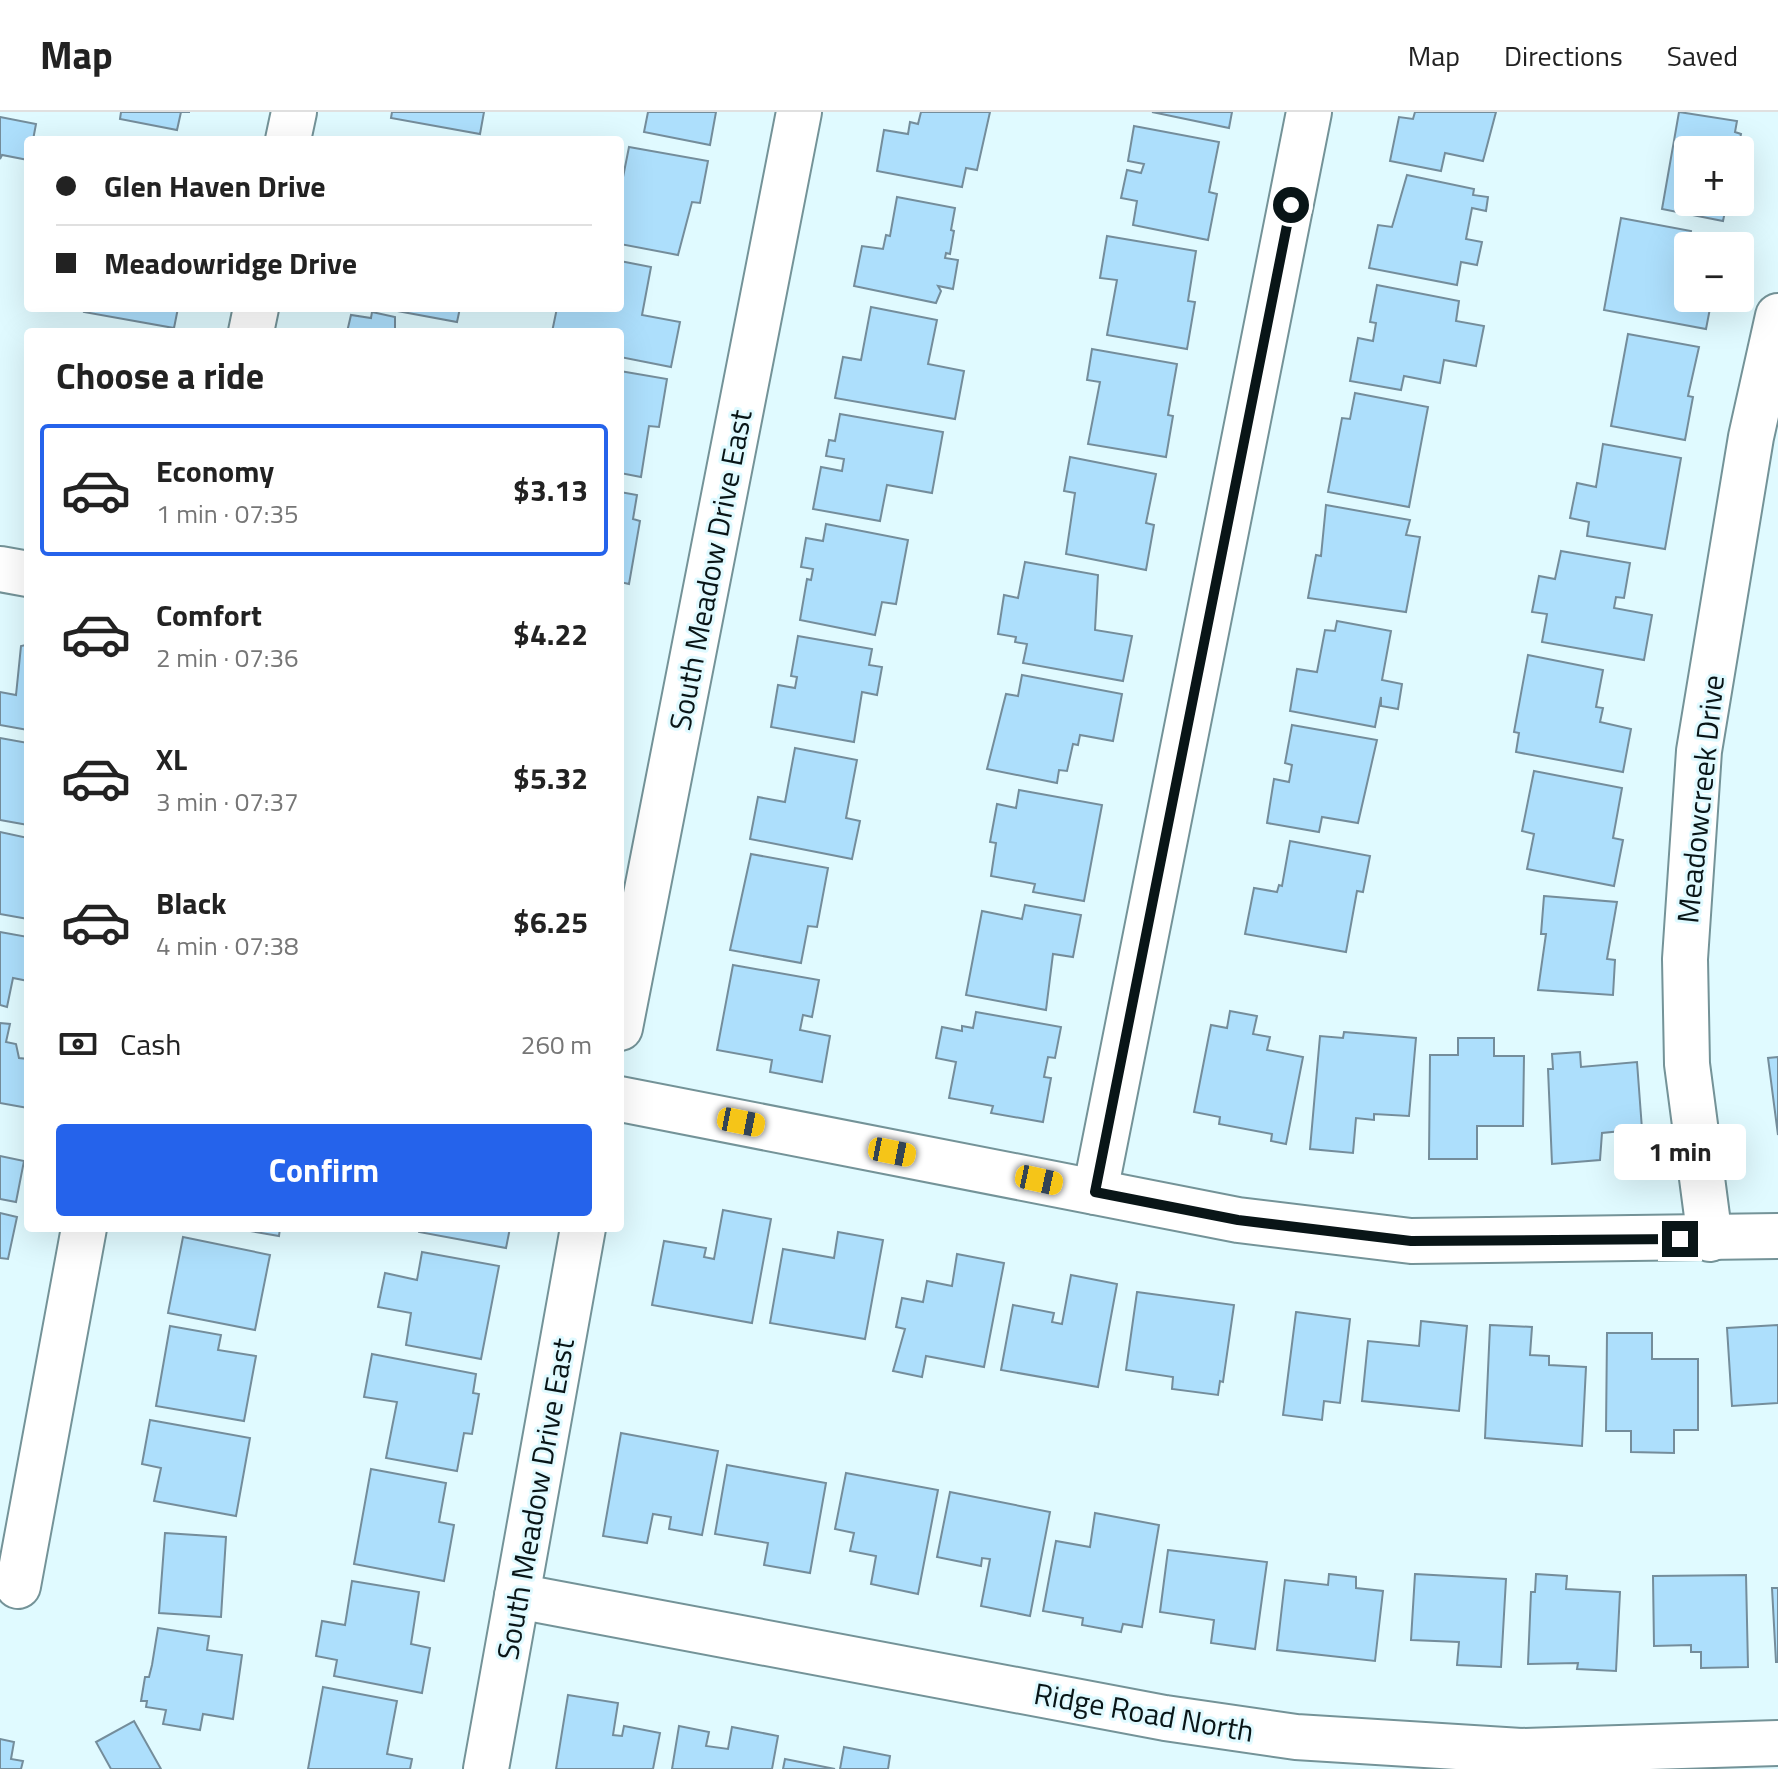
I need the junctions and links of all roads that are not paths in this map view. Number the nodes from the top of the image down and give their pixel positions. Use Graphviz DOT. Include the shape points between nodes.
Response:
graph roads {
  1 [pos="294,112"];
  2 [pos="799,112"];
  3 [pos="1309,112"];
  4 [pos="289,136"];
  5 [pos="1778,316"];
  6 [pos="0,569"];
  7 [pos="24,573"];
  8 [pos="624,1008"];
  9 [pos="624,1100"];
  10 [pos="1095,1192"];
  11 [pos="83,1232"];
  12 [pos="582,1232"];
  13 [pos="1778,1236"];
  14 [pos="1710,1239"];
  15 [pos="18,1586"];
  16 [pos="517,1596"];
  17 [pos="1778,1743"];
  18 [pos="1630,1759"];
  19 [pos="486,1769"];
  1 -- 4 [label="street"];
  2 -- 8 [label="street, South Meadow Drive East"];
  3 -- 10 [label="street"];
  5 -- 14 [label="street, Meadowcreek Drive" via="1751,437 1698,767 1685,959 1687,1064"];
  6 -- 7 [label="street"];
  9 -- 10 [label="street"];
  10 -- 14 [label="street" via="1238,1220 1411,1241"];
  11 -- 15 [label="street"];
  12 -- 16 [label="street, South Meadow Drive East"];
  13 -- 14 [label="street"];
  16 -- 18 [label="street, Ridge Road North" via="1165,1718 1281,1735"];
  16 -- 19 [label="street, South Meadow Drive East"];
  17 -- 18 [label="street, Ridge Road North"];
}
